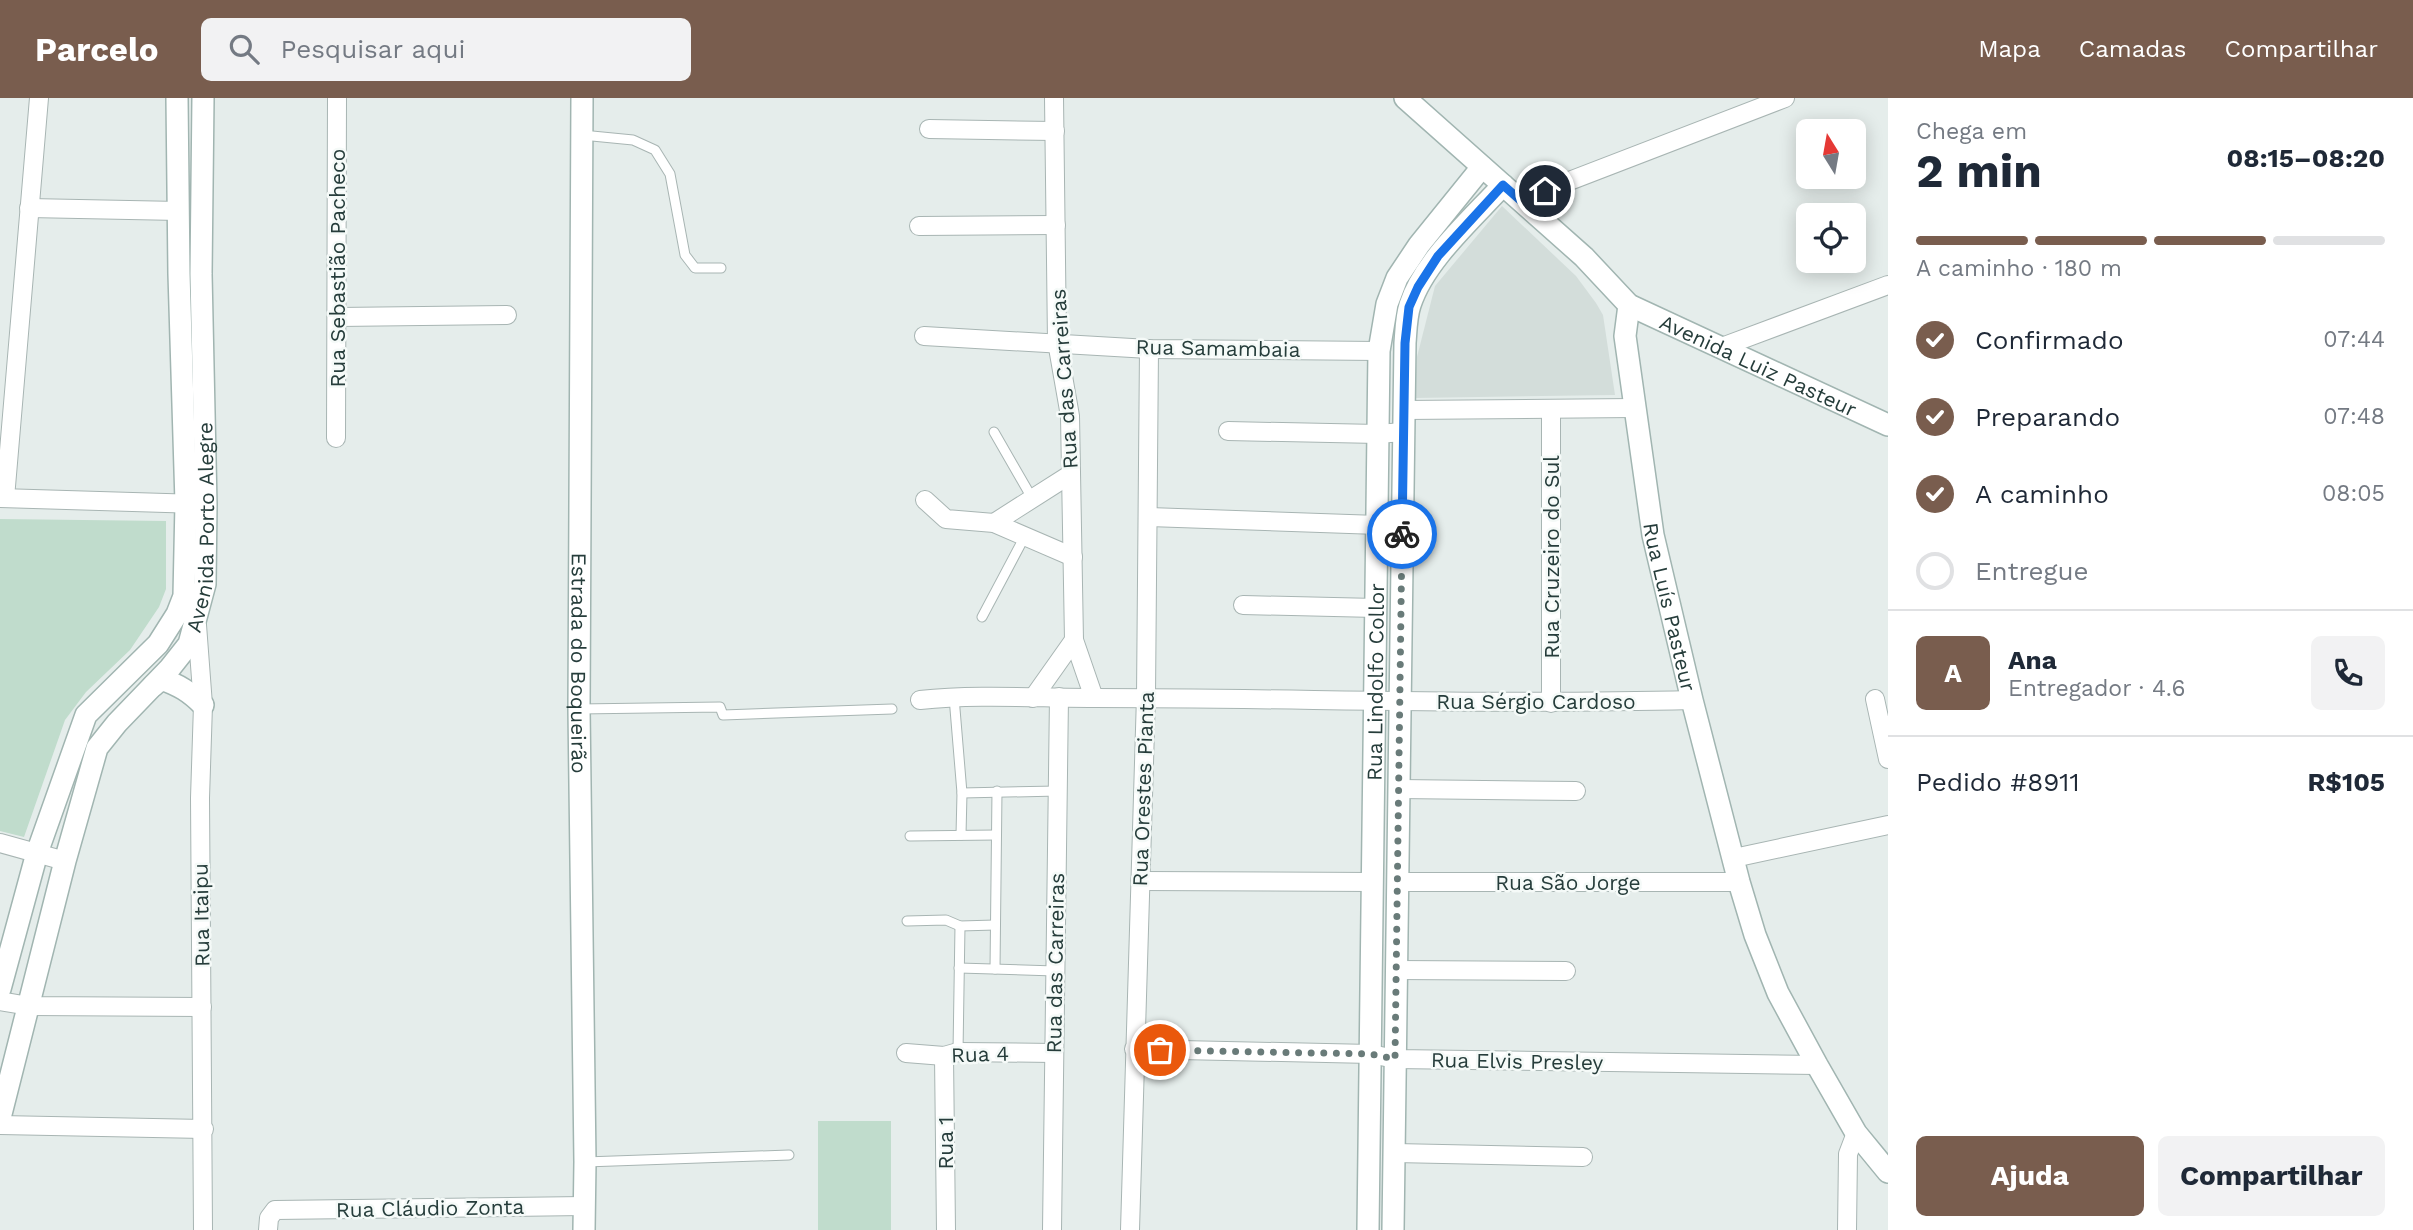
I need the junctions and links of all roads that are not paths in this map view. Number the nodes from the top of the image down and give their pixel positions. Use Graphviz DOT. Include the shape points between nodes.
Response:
graph roads {
  1 [pos="39,98"];
  2 [pos="177,98"];
  3 [pos="204,98"];
  4 [pos="337,98"];
  5 [pos="582,98"];
  6 [pos="1054,98"];
  7 [pos="1405,98"];
  8 [pos="1785,98"];
  9 [pos="929,129"];
  10 [pos="1055,131"];
  11 [pos="582,135"];
  12 [pos="1482,167"];
  13 [pos="1503,185"];
  14 [pos="1520,200"];
  15 [pos="29,208"];
  16 [pos="178,211"];
  17 [pos="1056,225"];
  18 [pos="919,226"];
  19 [pos="720,268"];
  20 [pos="179,274"];
  21 [pos="201,274"];
  22 [pos="1888,285"];
  23 [pos="1629,305"];
  24 [pos="507,315"];
  25 [pos="338,317"];
  26 [pos="924,336"];
  27 [pos="1056,342"];
  28 [pos="1719,348"];
  29 [pos="1149,349"];
  30 [pos="1379,351"];
  31 [pos="1634,408"];
  32 [pos="1552,410"];
  33 [pos="1404,421"];
  34 [pos="1888,425"];
  35 [pos="1228,431"];
  36 [pos="994,432"];
  37 [pos="1378,434"];
  38 [pos="336,438"];
  39 [pos="1071,474"];
  40 [pos="3,498"];
  41 [pos="1032,498"];
  42 [pos="925,500"];
  43 [pos="196,504"];
  44 [pos="1149,517"];
  45 [pos="994,523"];
  46 [pos="1378,525"];
  47 [pos="1026,536"];
  48 [pos="1073,557"];
  49 [pos="1243,605"];
  50 [pos="1376,608"];
  51 [pos="982,617"];
  52 [pos="187,618"];
  53 [pos="1074,640"];
  54 [pos="152,688"];
  55 [pos="954,696"];
  56 [pos="1146,696"];
  57 [pos="1059,697"];
  58 [pos="1033,698"];
  59 [pos="1094,698"];
  60 [pos="1875,699"];
  61 [pos="920,700"];
  62 [pos="1375,700"];
  63 [pos="1400,700"];
  64 [pos="1692,700"];
  65 [pos="1551,703"];
  66 [pos="203,705"];
  67 [pos="579,709"];
  68 [pos="892,709"];
  69 [pos="1888,759"];
  70 [pos="1399,789"];
  71 [pos="997,791"];
  72 [pos="1058,791"];
  73 [pos="1576,791"];
  74 [pos="962,793"];
  75 [pos="1888,825"];
  76 [pos="961,835"];
  77 [pos="996,835"];
  78 [pos="910,836"];
  79 [pos="0,843"];
  80 [pos="37,853"];
  81 [pos="1734,858"];
  82 [pos="65,861"];
  83 [pos="1140,881"];
  84 [pos="1373,881"];
  85 [pos="1398,882"];
  86 [pos="1738,882"];
  87 [pos="907,921"];
  88 [pos="995,925"];
  89 [pos="960,926"];
  90 [pos="960,968"];
  91 [pos="995,969"];
  92 [pos="1396,970"];
  93 [pos="1055,971"];
  94 [pos="1566,971"];
  95 [pos="0,989"];
  96 [pos="0,1001"];
  97 [pos="29,1006"];
  98 [pos="202,1007"];
  99 [pos="1134,1049"];
  100 [pos="906,1053"];
  101 [pos="1054,1053"];
  102 [pos="951,1054"];
  103 [pos="1370,1054"];
  104 [pos="1395,1059"];
  105 [pos="1817,1065"];
  106 [pos="0,1118"];
  107 [pos="0,1125"];
  108 [pos="204,1129"];
  109 [pos="1856,1133"];
  110 [pos="1395,1153"];
  111 [pos="789,1155"];
  112 [pos="1583,1157"];
  113 [pos="585,1162"];
  114 [pos="1888,1172"];
  115 [pos="584,1206"];
  116 [pos="203,1230"];
  117 [pos="268,1230"];
  118 [pos="584,1230"];
  119 [pos="946,1230"];
  120 [pos="1052,1230"];
  121 [pos="1130,1230"];
  122 [pos="1368,1230"];
  123 [pos="1394,1230"];
  124 [pos="1847,1230"];
  1 -- 15 [label="street"];
  2 -- 16 [label="street, Avenida Porto Alegre"];
  3 -- 21 [label="street, Avenida Porto Alegre"];
  4 -- 25 [label="street, Rua Sebastião Pacheco"];
  5 -- 11 [label="street, Estrada do Boqueirão"];
  6 -- 10 [label="street, Rua das Carreiras"];
  7 -- 12 [label="street"];
  8 -- 14 [label="street"];
  9 -- 10 [label="street"];
  10 -- 17 [label="street, Rua das Carreiras"];
  11 -- 19 [label="lane" via="633,140 654,150 670,174 685,255 695,268"];
  11 -- 67 [label="street, Estrada do Boqueirão"];
  12 -- 13 [label="street"];
  12 -- 30 [label="street, Rua Lindolfo Collor" via="1397,278"];
  13 -- 14 [label="street"];
  13 -- 33 [label="street, Rua Lindolfo Collor" via="1438,256 1409,307"];
  14 -- 23 [label="street"];
  15 -- 16 [label="street"];
  15 -- 40 [label="street"];
  16 -- 20 [label="street, Avenida Porto Alegre"];
  17 -- 18 [label="street"];
  17 -- 27 [label="street, Rua das Carreiras"];
  20 -- 21 [label="street"];
  20 -- 43 [label="street, Avenida Porto Alegre"];
  21 -- 43 [label="street, Avenida Porto Alegre"];
  22 -- 28 [label="street"];
  23 -- 28 [label="street, Avenida Luiz Pasteur"];
  23 -- 31 [label="street, Rua Luís Pasteur" via="1625,336"];
  24 -- 25 [label="street"];
  25 -- 38 [label="street, Rua Sebastião Pacheco"];
  26 -- 27 [label="street, Rua Samambaia"];
  27 -- 29 [label="street, Rua Samambaia"];
  27 -- 39 [label="street, Rua das Carreiras" via="1070,416"];
  28 -- 34 [label="street, Avenida Luiz Pasteur"];
  29 -- 30 [label="street, Rua Samambaia"];
  29 -- 44 [label="street, Rua Orestes Pianta"];
  30 -- 37 [label="street, Rua Lindolfo Collor"];
  31 -- 32 [label="street"];
  31 -- 64 [label="street, Rua Luís Pasteur" via="1653,535"];
  32 -- 33 [label="street"];
  32 -- 65 [label="street, Rua Cruzeiro do Sul"];
  33 -- 37 [label="street"];
  33 -- 63 [label="street, Rua Lindolfo Collor"];
  35 -- 37 [label="street"];
  36 -- 41 [label="lane"];
  37 -- 46 [label="street, Rua Lindolfo Collor"];
  39 -- 41 [label="street"];
  39 -- 48 [label="street, Rua das Carreiras"];
  40 -- 43 [label="street"];
  41 -- 45 [label="street"];
  42 -- 45 [label="street" via="946,519"];
  43 -- 52 [label="street, Avenida Porto Alegre" via="184,596"];
  44 -- 46 [label="street"];
  44 -- 56 [label="street, Rua Orestes Pianta"];
  45 -- 47 [label="street"];
  46 -- 50 [label="street, Rua Lindolfo Collor"];
  47 -- 48 [label="street"];
  47 -- 51 [label="lane"];
  48 -- 53 [label="street, Rua das Carreiras"];
  49 -- 50 [label="street"];
  50 -- 62 [label="street, Rua Lindolfo Collor"];
  52 -- 54 [label="street, Avenida Porto Alegre" via="189,644"];
  52 -- 66 [label="street, Rua Itaipu"];
  52 -- 80 [label="street, Avenida Porto Alegre" via="86,715"];
  53 -- 58 [label="street"];
  53 -- 59 [label="street, Rua das Carreiras"];
  54 -- 66 [label="street" via="161,679 187,690"];
  54 -- 82 [label="street, Avenida Porto Alegre" via="97,748"];
  55 -- 58 [label="street, Rua Sérgio Cardoso"];
  55 -- 61 [label="street, Rua Sérgio Cardoso"];
  55 -- 74 [label="lane"];
  56 -- 59 [label="street, Rua Sérgio Cardoso"];
  56 -- 62 [label="street, Rua Sérgio Cardoso"];
  56 -- 83 [label="street, Rua Orestes Pianta"];
  57 -- 58 [label="street, Rua Sérgio Cardoso"];
  57 -- 59 [label="street, Rua Sérgio Cardoso"];
  57 -- 72 [label="street, Rua das Carreiras"];
  60 -- 69 [label="street"];
  62 -- 63 [label="street, Rua Sérgio Cardoso"];
  62 -- 84 [label="street, Rua Lindolfo Collor"];
  63 -- 65 [label="street, Rua Sérgio Cardoso"];
  63 -- 70 [label="street, Rua Lindolfo Collor"];
  64 -- 65 [label="street, Rua Sérgio Cardoso"];
  64 -- 81 [label="street, Rua Luís Pasteur"];
  66 -- 98 [label="street, Rua Itaipu"];
  67 -- 68 [label="lane" via="720,707 723,715"];
  67 -- 113 [label="street, Estrada do Boqueirão"];
  70 -- 73 [label="street"];
  70 -- 85 [label="street, Rua Lindolfo Collor"];
  71 -- 72 [label="lane"];
  71 -- 74 [label="lane"];
  71 -- 77 [label="lane"];
  72 -- 93 [label="street, Rua das Carreiras"];
  74 -- 76 [label="lane"];
  75 -- 81 [label="street"];
  76 -- 77 [label="lane"];
  76 -- 78 [label="lane"];
  77 -- 88 [label="lane"];
  79 -- 80 [label="street"];
  80 -- 82 [label="street"];
  80 -- 95 [label="street, Avenida Porto Alegre"];
  81 -- 86 [label="street, Rua Luís Pasteur"];
  82 -- 97 [label="street, Avenida Porto Alegre"];
  83 -- 84 [label="street"];
  83 -- 99 [label="street, Rua Orestes Pianta"];
  84 -- 103 [label="street, Rua Lindolfo Collor"];
  85 -- 86 [label="street, Rua São Jorge"];
  85 -- 92 [label="street, Rua Lindolfo Collor"];
  86 -- 105 [label="street, Rua Luís Pasteur" via="1778,993"];
  87 -- 89 [label="lane" via="946,920"];
  88 -- 89 [label="lane"];
  88 -- 91 [label="lane"];
  89 -- 90 [label="lane"];
  90 -- 91 [label="lane"];
  90 -- 102 [label="lane"];
  91 -- 93 [label="lane"];
  92 -- 94 [label="street"];
  92 -- 104 [label="street, Rua Lindolfo Collor"];
  93 -- 101 [label="street, Rua das Carreiras"];
  96 -- 97 [label="street"];
  97 -- 98 [label="street"];
  97 -- 106 [label="street, Avenida Porto Alegre"];
  98 -- 108 [label="street, Rua Itaipu"];
  99 -- 103 [label="street, Rua Elvis Presley"];
  99 -- 121 [label="street, Rua Orestes Pianta"];
  100 -- 102 [label="street, Rua 4"];
  101 -- 102 [label="street, Rua 4"];
  101 -- 120 [label="street, Rua das Carreiras"];
  102 -- 119 [label="street, Rua 1"];
  103 -- 104 [label="street, Rua Elvis Presley"];
  103 -- 122 [label="street, Rua Lindolfo Collor"];
  104 -- 105 [label="street, Rua Elvis Presley"];
  104 -- 110 [label="street, Rua Lindolfo Collor"];
  105 -- 109 [label="street, Rua Luís Pasteur"];
  107 -- 108 [label="street"];
  108 -- 116 [label="street, Rua Itaipu"];
  109 -- 114 [label="street, Rua Luís Pasteur"];
  109 -- 124 [label="street" via="1848,1154"];
  110 -- 112 [label="street"];
  110 -- 123 [label="street, Rua Lindolfo Collor"];
  111 -- 113 [label="lane"];
  113 -- 115 [label="street, Estrada do Boqueirão"];
  115 -- 117 [label="street, Rua Cláudio Zonta" via="275,1210"];
  115 -- 118 [label="street, Estrada do Boqueirão"];
}
